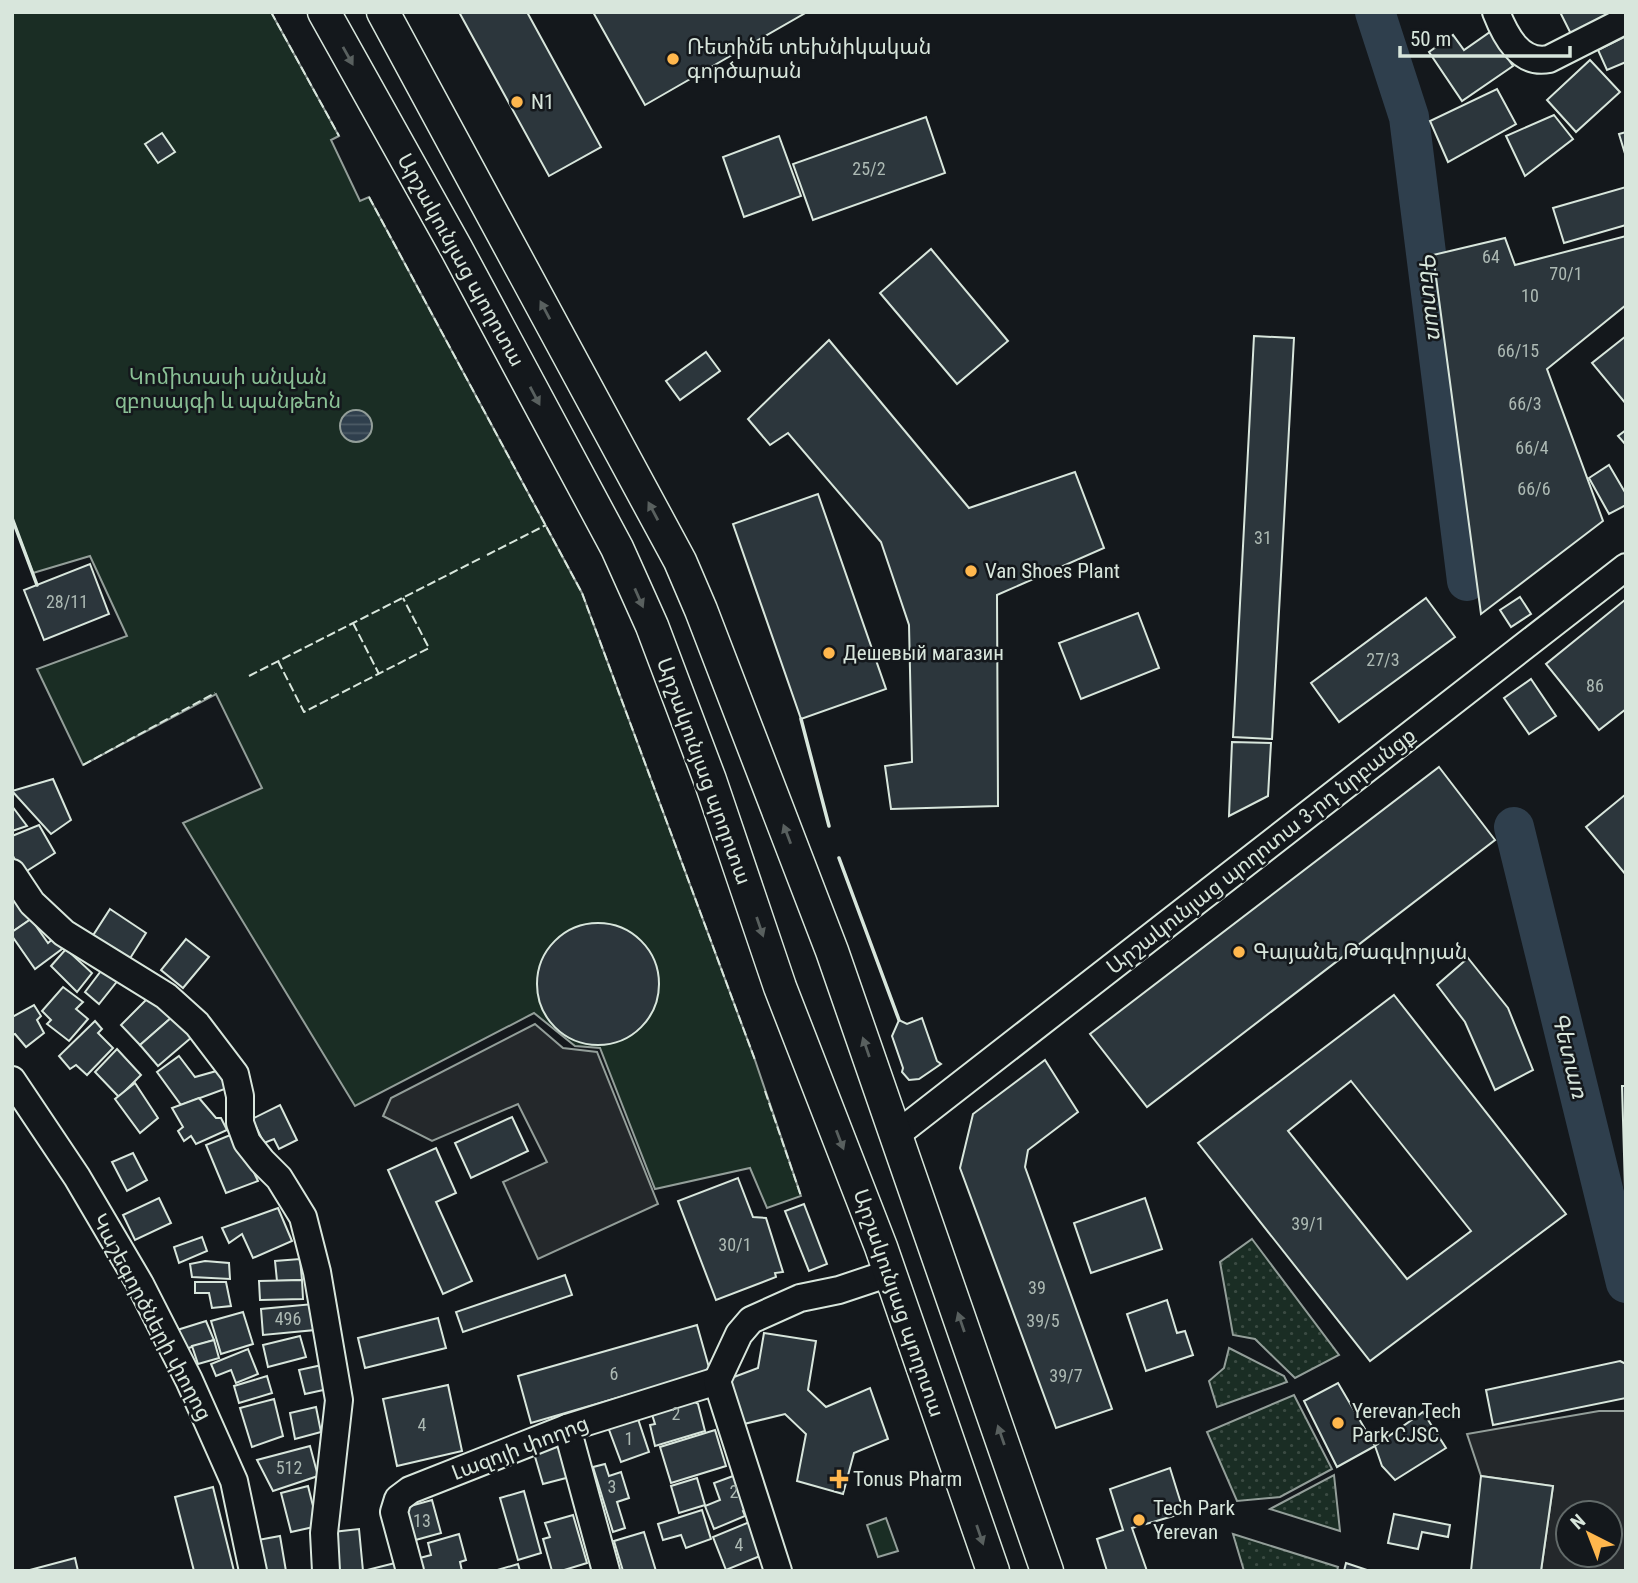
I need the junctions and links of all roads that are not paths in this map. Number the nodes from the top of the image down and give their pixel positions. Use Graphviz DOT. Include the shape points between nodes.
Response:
graph roads {
  1 [pos="324,12"];
  2 [pos="383,12"];
  3 [pos="1496,12"];
  4 [pos="1626,20"];
  5 [pos="1626,567"];
  6 [pos="12,873"];
  7 [pos="12,1080"];
  8 [pos="896,1135"];
  9 [pos="890,1273"];
  10 [pos="717,1381"];
  11 [pos="984,1387"];
  12 [pos="934,1401"];
  13 [pos="567,1428"];
  14 [pos="1017,1484"];
  15 [pos="969,1503"];
  16 [pos="253,1571"];
  17 [pos="326,1571"];
  18 [pos="410,1571"];
  19 [pos="606,1571"];
  20 [pos="778,1571"];
  21 [pos="993,1571"];
  22 [pos="1047,1571"];
  1 -- 9 [label="main road, Արշակունյաց պողոտա, one-way" via="617,548 710,780 780,987"];
  8 -- 2 [label="main road, one-way" via="832,951 680,561"];
  3 -- 4 [label="street" via="1507,38 1539,61"];
  5 -- 8 [label="street, Արշակունյաց պողոտա 3-րդ նրբանցք"];
  6 -- 17 [label="street" via="47,919 77,943 166,996 197,1024 235,1074 240,1123 247,1142 279,1178 303,1217 339,1400 324,1533"];
  7 -- 16 [label="street, Կաշեգործների փողոց" via="126,1260 189,1380 234,1481"];
  11 -- 8 [label="main road, one-way"];
  9 -- 10 [label="street" via="800,1298 751,1320 739,1334"];
  9 -- 12 [label="main road, Արշակունյաց պողոտա"];
  10 -- 13 [label="street, Լազոյի փողոց"];
  10 -- 20 [label="street"];
  11 -- 12 [label="main road" via="974,1411 965,1416 954,1416"];
  14 -- 11 [label="main road, one-way"];
  12 -- 15 [label="main road, Արշակունյաց պողոտա"];
  13 -- 18 [label="street, Լազոյի փողոց" via="410,1490 398,1499 394,1512"];
  13 -- 19 [label="street"];
  14 -- 15 [label="main road" via="1004,1478 989,1479 975,1490"];
  14 -- 22 [label="main road"];
  15 -- 21 [label="main road, Արշակունյաց պողոտա, one-way"];
}
